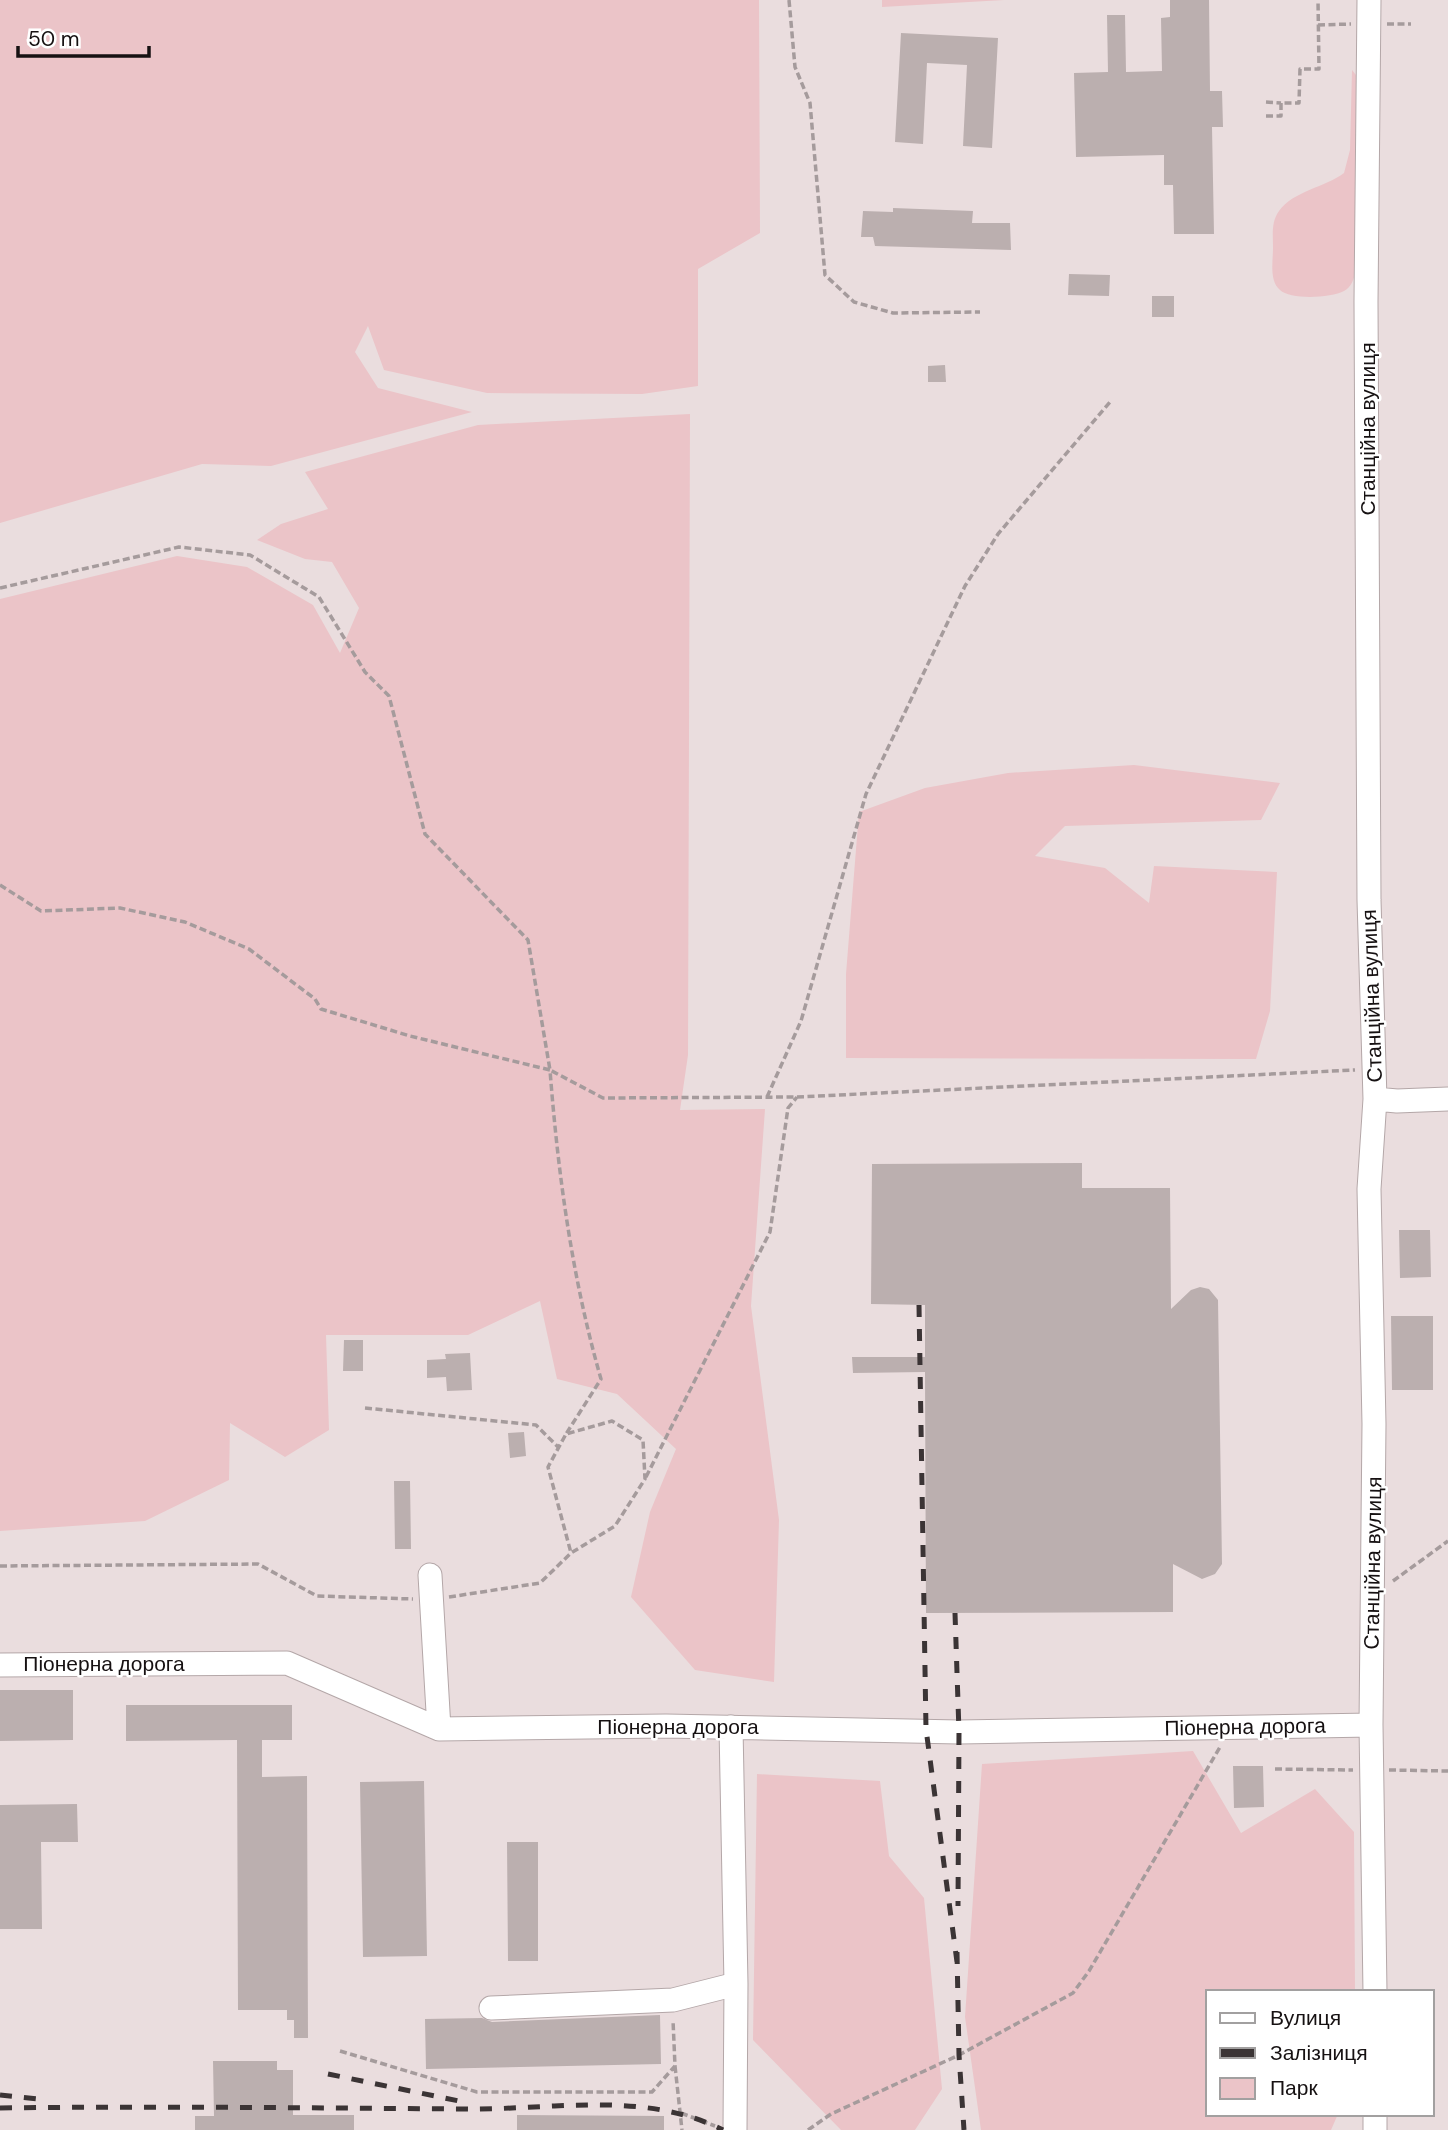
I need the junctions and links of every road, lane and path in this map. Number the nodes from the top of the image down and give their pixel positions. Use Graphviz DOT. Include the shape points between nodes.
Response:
graph roads {
  1 [pos="789,0"];
  2 [pos="1318,0"];
  3 [pos="1369,0"];
  4 [pos="1266,102"];
  5 [pos="1281,103"];
  6 [pos="1266,116"];
  7 [pos="980,312"];
  8 [pos="1110,402"];
  9 [pos="0,588"];
  10 [pos="0,885"];
  11 [pos="550,1070"];
  12 [pos="1375,1070"];
  13 [pos="766,1097"];
  14 [pos="797,1097"];
  15 [pos="1375,1098"];
  16 [pos="1448,1099"];
  17 [pos="365,1408"];
  18 [pos="566,1434"];
  19 [pos="559,1448"];
  20 [pos="645,1479"];
  21 [pos="1448,1541"];
  22 [pos="571,1553"];
  23 [pos="0,1566"];
  24 [pos="430,1575"];
  25 [pos="1373,1594"];
  26 [pos="431,1600"];
  27 [pos="0,1665"];
  28 [pos="1371,1725"];
  29 [pos="731,1727"];
  30 [pos="1231,1728"];
  31 [pos="439,1729"];
  32 [pos="736,1984"];
  33 [pos="1375,1990"];
  34 [pos="673,2000"];
  35 [pos="491,2008"];
  36 [pos="340,2051"];
  37 [pos="675,2066"];
  38 [pos="681,2113"];
  39 [pos="682,2130"];
  40 [pos="723,2130"];
  41 [pos="735,2130"];
  42 [pos="808,2130"];
  1 -- 7 [label="path" via="795,67 810,103 825,275 854,302 893,313"];
  2 -- 5 [label="path" via="1319,69 1300,69 1299,103"];
  3 -- 12 [label="street, Станційна вулиця" via="1369,900"];
  4 -- 5 [label="path"];
  5 -- 6 [label="path" via="1281,116"];
  8 -- 13 [label="path" via="1005,524 965,586 866,794 802,1021"];
  9 -- 11 [label="path" via="179,547 250,555 319,597 365,672 389,696 425,834 528,940"];
  10 -- 11 [label="path" via="41,911 120,908 185,922 249,949 315,999 321,1009"];
  11 -- 13 [label="path" via="603,1098"];
  11 -- 18 [label="path" via="558,1168 585,1325 601,1379"];
  12 -- 14 [label="path"];
  12 -- 15 [label="street, Станційна вулиця"];
  13 -- 14 [label="path"];
  14 -- 20 [label="path" via="788,1108 770,1232"];
  15 -- 16 [label="street"];
  15 -- 25 [label="street, Станційна вулиця" via="1369,1189"];
  17 -- 19 [label="path" via="536,1426"];
  18 -- 19 [label="path"];
  18 -- 20 [label="path" via="612,1421 643,1440"];
  19 -- 22 [label="path" via="548,1467"];
  20 -- 22 [label="path" via="615,1526"];
  21 -- 25 [label="path"];
  22 -- 26 [label="path" via="540,1583"];
  23 -- 26 [label="path" via="258,1564 317,1596"];
  24 -- 26 [label="street"];
  25 -- 28 [label="street, Станційна вулиця"];
  26 -- 31 [label="street"];
  27 -- 31 [label="street, Піонерна дорога" via="287,1663"];
  28 -- 30 [label="street, Піонерна дорога"];
  28 -- 33 [label="street, Станційна вулиця"];
  29 -- 30 [label="street, Піонерна дорога" via="960,1732"];
  29 -- 31 [label="street, Піонерна дорога"];
  29 -- 32 [label="street"];
  30 -- 42 [label="path" via="1073,1993 959,2055 831,2114"];
  32 -- 34 [label="street"];
  32 -- 41 [label="street"];
  34 -- 35 [label="street"];
  34 -- 37 [label="path"];
  36 -- 37 [label="path" via="477,2092 652,2092"];
  37 -- 38 [label="path"];
  38 -- 39 [label="path"];
  38 -- 40 [label="path"];
}
